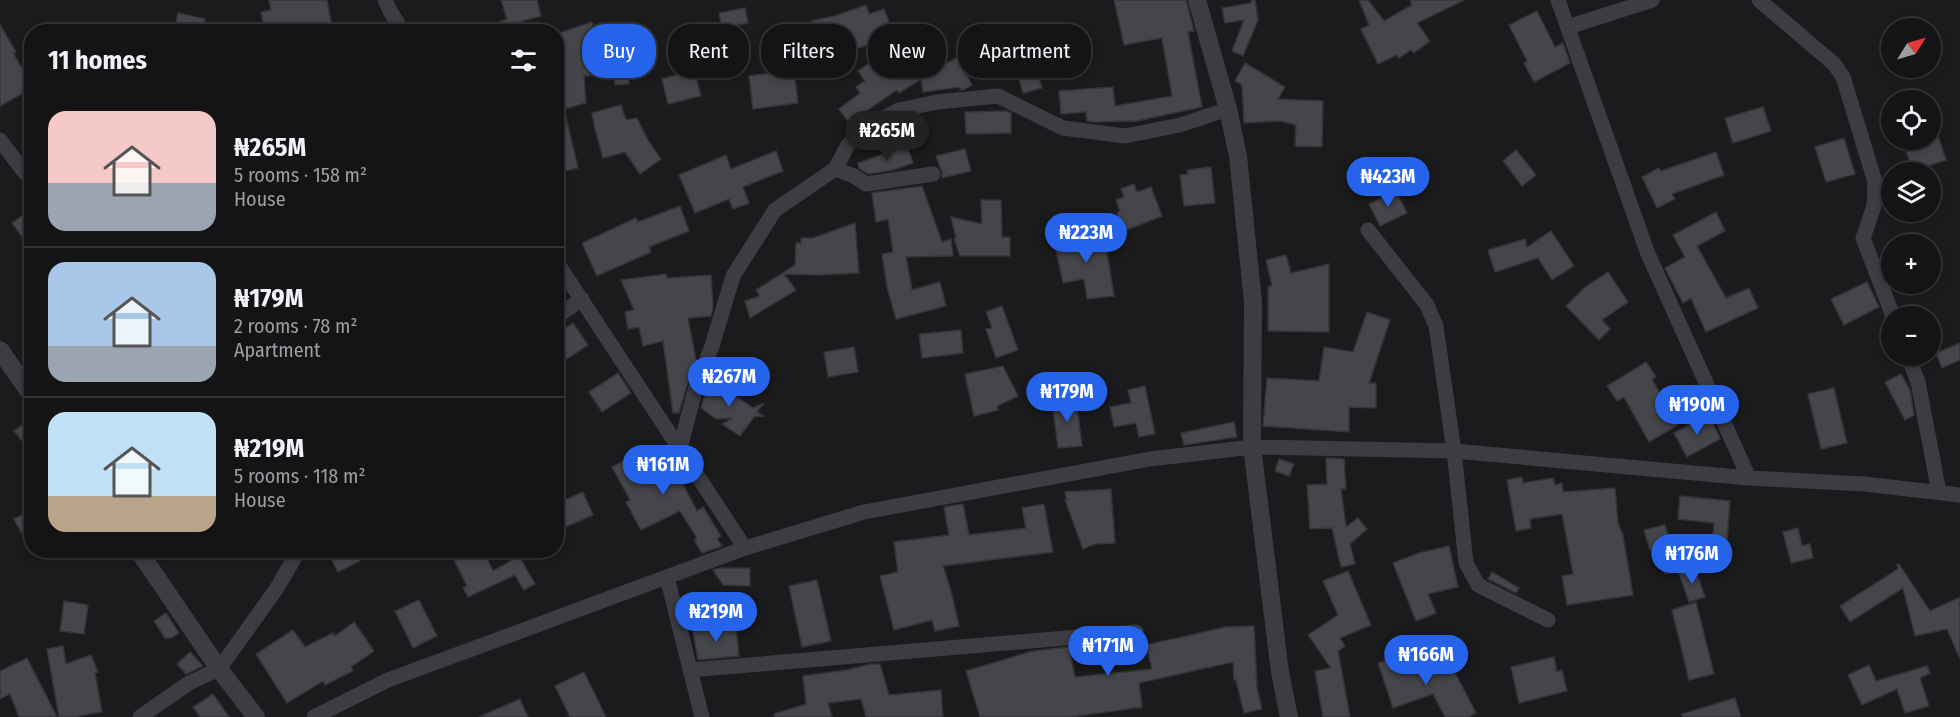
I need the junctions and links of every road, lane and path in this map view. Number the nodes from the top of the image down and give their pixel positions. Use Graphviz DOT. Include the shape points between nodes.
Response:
graph roads {
  1 [pos="386,0"];
  2 [pos="1558,0"];
  3 [pos="1652,0"];
  4 [pos="1759,0"];
  5 [pos="1201,1"];
  6 [pos="398,24"];
  7 [pos="1568,27"];
  8 [pos="1228,109"];
  9 [pos="0,140"];
  10 [pos="835,169"];
  11 [pos="24,172"];
  12 [pos="933,174"];
  13 [pos="1368,230"];
  14 [pos="564,273"];
  15 [pos="582,300"];
  16 [pos="1889,306"];
  17 [pos="564,312"];
  18 [pos="0,350"];
  19 [pos="1912,366"];
  20 [pos="24,384"];
  21 [pos="1252,447"];
  22 [pos="680,448"];
  23 [pos="1454,451"];
  24 [pos="1749,478"];
  25 [pos="1939,492"];
  26 [pos="1960,495"];
  27 [pos="745,548"];
  28 [pos="143,558"];
  29 [pos="294,558"];
  30 [pos="667,577"];
  31 [pos="1548,620"];
  32 [pos="1136,632"];
  33 [pos="219,669"];
  34 [pos="690,670"];
  35 [pos="140,717"];
  36 [pos="256,717"];
  37 [pos="314,717"];
  38 [pos="702,717"];
  39 [pos="1288,717"];
  1 -- 6 [label="street"];
  2 -- 7 [label="street"];
  3 -- 7 [label="street"];
  4 -- 16 [label="street" via="1834,64 1843,77 1875,182 1874,206 1863,238"];
  5 -- 8 [label="street"];
  7 -- 24 [label="street" via="1648,254"];
  8 -- 10 [label="street" via="1180,125 1125,136 1063,128 998,96 937,102 899,110 870,125 848,145"];
  8 -- 21 [label="street" via="1238,156 1253,302"];
  9 -- 11 [label="street"];
  10 -- 12 [label="street" via="866,184"];
  10 -- 22 [label="street" via="775,210 733,276"];
  13 -- 23 [label="street" via="1427,305 1436,326"];
  14 -- 15 [label="street"];
  15 -- 17 [label="street"];
  15 -- 22 [label="street"];
  18 -- 20 [label="street"];
  19 -- 25 [label="street"];
  21 -- 23 [label="street"];
  21 -- 27 [label="street" via="1150,459 864,512"];
  21 -- 39 [label="street"];
  22 -- 27 [label="street"];
  23 -- 24 [label="street"];
  23 -- 31 [label="street" via="1466,563 1473,578 1478,585"];
  24 -- 25 [label="street"];
  25 -- 26 [label="street"];
  27 -- 30 [label="street"];
  28 -- 33 [label="street"];
  29 -- 33 [label="street"];
  30 -- 34 [label="street"];
  30 -- 37 [label="street" via="388,680"];
  32 -- 34 [label="street"];
  33 -- 35 [label="street" via="189,683"];
  33 -- 36 [label="street"];
  34 -- 38 [label="street"];
}
